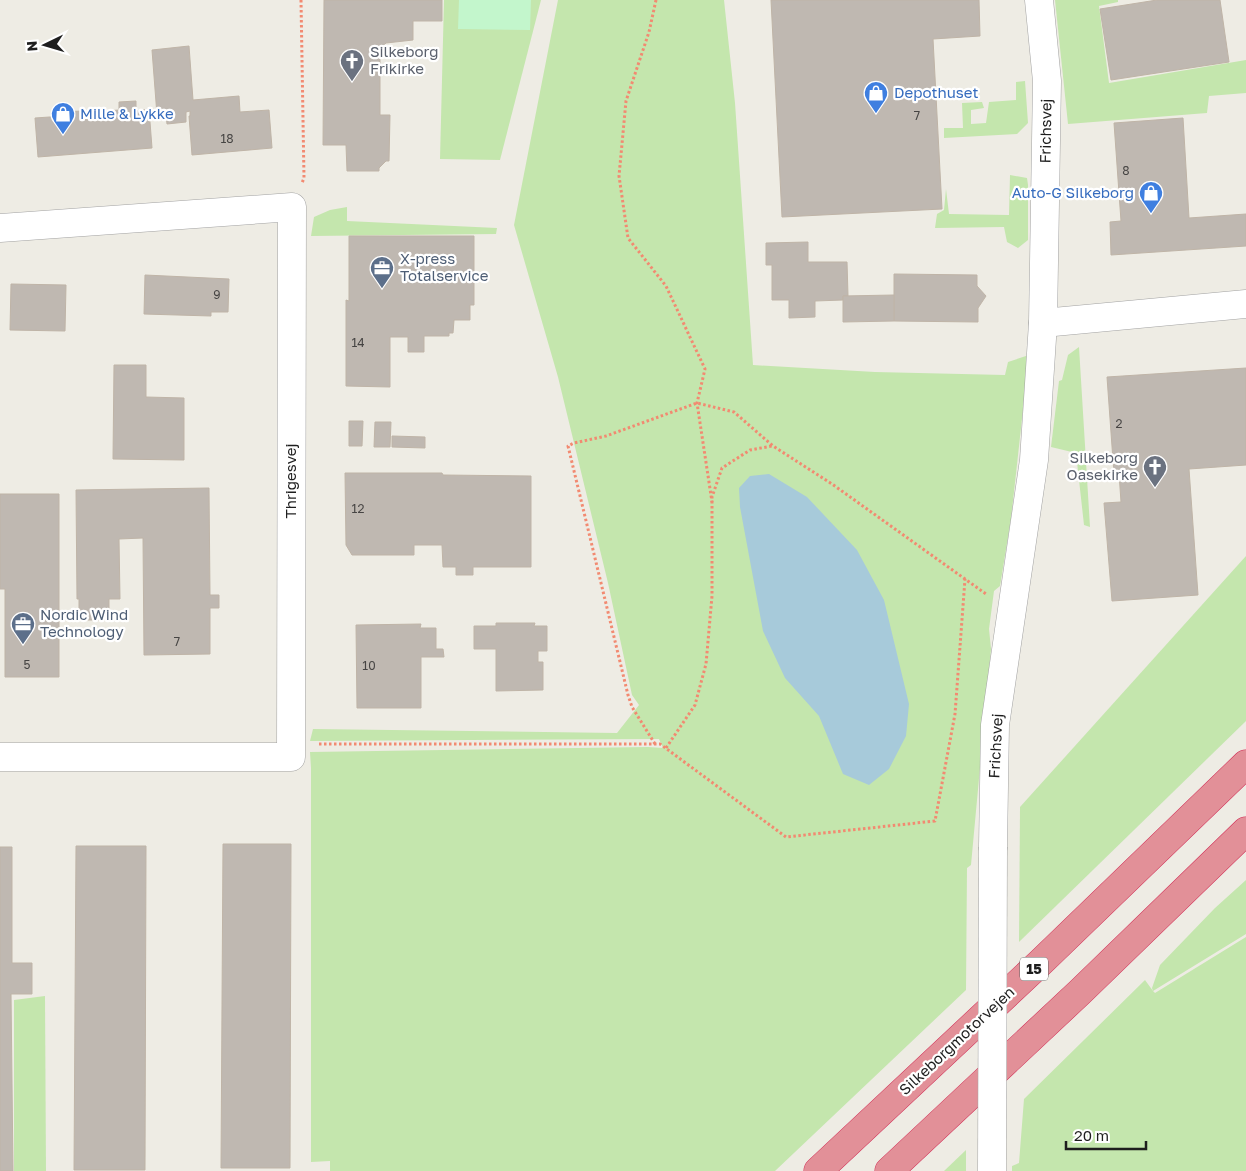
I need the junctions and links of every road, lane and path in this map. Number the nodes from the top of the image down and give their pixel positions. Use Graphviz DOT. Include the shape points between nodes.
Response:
graph roads {
  1 [pos="301,0"];
  2 [pos="656,0"];
  3 [pos="1039,0"];
  4 [pos="292,207"];
  5 [pos="0,228"];
  6 [pos="1246,304"];
  7 [pos="1043,323"];
  8 [pos="697,403"];
  9 [pos="773,446"];
  10 [pos="712,502"];
  11 [pos="964,579"];
  12 [pos="1012,612"];
  13 [pos="291,744"];
  14 [pos="655,744"];
  15 [pos="666,748"];
  16 [pos="0,757"];
  17 [pos="1246,764"];
  18 [pos="1246,831"];
  19 [pos="818,1171"];
  20 [pos="889,1171"];
  21 [pos="992,1171"];
  1 -- 4 [label="path" via="304,178"];
  2 -- 8 [label="path" via="626,101 619,176 628,238 666,286 705,369"];
  3 -- 7 [label="street, Frichsvej" via="1047,81"];
  4 -- 5 [label="street"];
  4 -- 13 [label="street, Thrigesvej"];
  6 -- 7 [label="street"];
  7 -- 12 [label="street, Frichsvej" via="1034,460"];
  8 -- 9 [label="path" via="734,412"];
  8 -- 10 [label="path"];
  8 -- 14 [label="path" via="606,436 568,446 628,695"];
  9 -- 10 [label="path" via="750,450 722,468"];
  9 -- 11 [label="path" via="832,484"];
  10 -- 15 [label="path" via="712,596 706,664 696,705"];
  11 -- 12 [label="path"];
  11 -- 15 [label="path" via="955,714 935,821 786,837"];
  12 -- 21 [label="street, Frichsvej, bridge" via="995,725"];
  13 -- 14 [label="path"];
  13 -- 16 [label="street" via="291,757"];
  14 -- 15 [label="path"];
  17 -- 19 [label="highway, Silkeborgmotorvejen / 15"];
  18 -- 20 [label="highway"];
}
